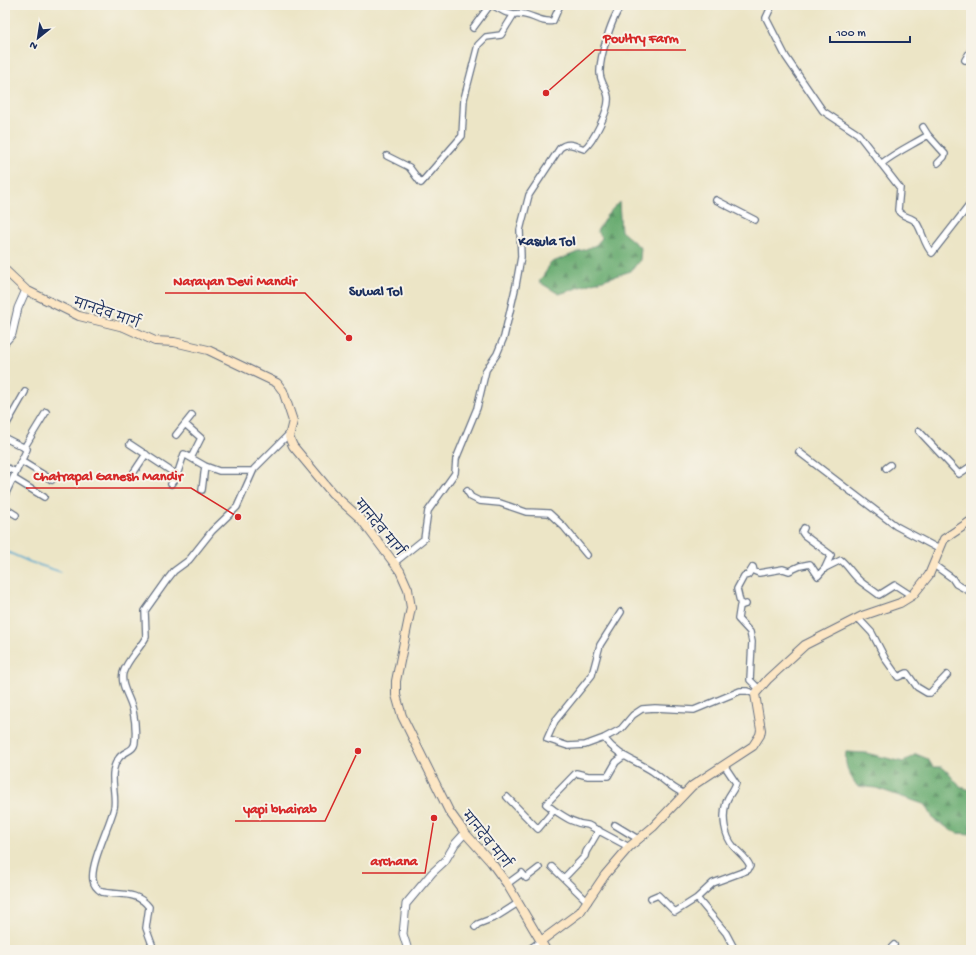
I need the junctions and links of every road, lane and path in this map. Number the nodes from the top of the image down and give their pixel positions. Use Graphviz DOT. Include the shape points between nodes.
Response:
graph roads {
  1 [pos="491,5"];
  2 [pos="560,5"];
  3 [pos="622,5"];
  4 [pos="772,5"];
  5 [pos="514,14"];
  6 [pos="473,28"];
  7 [pos="971,50"];
  8 [pos="965,60"];
  9 [pos="923,127"];
  10 [pos="928,135"];
  11 [pos="388,156"];
  12 [pos="938,163"];
  13 [pos="881,164"];
  14 [pos="716,200"];
  15 [pos="971,203"];
  16 [pos="755,220"];
  17 [pos="5,270"];
  18 [pos="26,290"];
  19 [pos="5,342"];
  20 [pos="25,392"];
  21 [pos="46,412"];
  22 [pos="192,415"];
  23 [pos="185,424"];
  24 [pos="5,427"];
  25 [pos="919,431"];
  26 [pos="291,433"];
  27 [pos="176,435"];
  28 [pos="5,438"];
  29 [pos="130,444"];
  30 [pos="24,448"];
  31 [pos="799,452"];
  32 [pos="146,454"];
  33 [pos="191,458"];
  34 [pos="22,461"];
  35 [pos="205,466"];
  36 [pos="971,466"];
  37 [pos="5,467"];
  38 [pos="253,471"];
  39 [pos="16,472"];
  40 [pos="134,472"];
  41 [pos="177,475"];
  42 [pos="13,478"];
  43 [pos="52,480"];
  44 [pos="171,484"];
  45 [pos="202,490"];
  46 [pos="467,491"];
  47 [pos="5,495"];
  48 [pos="44,497"];
  49 [pos="5,508"];
  50 [pos="16,515"];
  51 [pos="969,524"];
  52 [pos="804,528"];
  53 [pos="939,549"];
  54 [pos="587,555"];
  55 [pos="394,563"];
  56 [pos="934,566"];
  57 [pos="825,568"];
  58 [pos="971,592"];
  59 [pos="912,596"];
  60 [pos="621,612"];
  61 [pos="858,618"];
  62 [pos="947,675"];
  63 [pos="757,692"];
  64 [pos="604,738"];
  65 [pos="624,756"];
  66 [pos="724,765"];
  67 [pos="685,794"];
  68 [pos="507,797"];
  69 [pos="554,810"];
  70 [pos="615,825"];
  71 [pos="598,830"];
  72 [pos="465,833"];
  73 [pos="638,839"];
  74 [pos="629,846"];
  75 [pos="552,867"];
  76 [pos="539,868"];
  77 [pos="564,878"];
  78 [pos="507,884"];
  79 [pos="651,898"];
  80 [pos="697,898"];
  81 [pos="588,902"];
  82 [pos="518,903"];
  83 [pos="475,927"];
  84 [pos="541,941"];
  85 [pos="894,945"];
  86 [pos="154,950"];
  87 [pos="408,950"];
  88 [pos="528,950"];
  89 [pos="546,950"];
  90 [pos="735,950"];
  91 [pos="889,950"];
  1 -- 5 [label="street"];
  1 -- 6 [label="street"];
  2 -- 5 [label="street" via="553,21 548,22 521,13"];
  3 -- 55 [label="street" via="614,18 601,61 600,73 608,101 600,126 588,146 584,148 564,144 529,195 520,230 522,257 504,337 486,370 477,408 456,459 455,472 430,506 424,539"];
  4 -- 13 [label="street" via="766,15 768,23 786,57 823,111 858,134"];
  5 -- 11 [label="street" via="501,35 486,38 478,45 464,99 462,136 421,183 409,167"];
  7 -- 8 [label="street"];
  9 -- 10 [label="street"];
  10 -- 12 [label="street" via="945,154"];
  10 -- 13 [label="street"];
  13 -- 15 [label="street" via="900,188 900,213 916,222 932,253"];
  14 -- 16 [label="street"];
  17 -- 18 [label="main road, मानदेव मार्ग"];
  18 -- 19 [label="street" via="18,308 12,334"];
  18 -- 26 [label="main road, मानदेव मार्ग" via="79,316 124,327 155,341 174,342 204,349 271,379 283,391 293,421"];
  20 -- 24 [label="street"];
  21 -- 30 [label="street"];
  22 -- 23 [label="street"];
  23 -- 27 [label="street"];
  23 -- 33 [label="street" via="201,438"];
  25 -- 36 [label="street" via="958,474"];
  26 -- 38 [label="street"];
  26 -- 55 [label="main road, मानदेव मार्ग" via="289,437 293,446 308,466 332,493 361,519"];
  28 -- 30 [label="street"];
  29 -- 32 [label="street"];
  30 -- 34 [label="street" via="27,450"];
  31 -- 53 [label="street" via="896,526"];
  32 -- 40 [label="street"];
  32 -- 41 [label="street"];
  33 -- 35 [label="street"];
  33 -- 41 [label="street" via="184,454"];
  34 -- 39 [label="street"];
  34 -- 43 [label="street"];
  35 -- 38 [label="street" via="219,471"];
  35 -- 45 [label="street"];
  37 -- 39 [label="street"];
  38 -- 86 [label="street" via="237,507 212,531 189,560 166,580 145,611 146,637 131,656 123,675 123,684 133,711 136,742 132,749 119,757 115,768 114,808 92,879 97,889 102,892 136,896 149,906 146,928"];
  39 -- 42 [label="street"];
  41 -- 44 [label="street"];
  42 -- 47 [label="street"];
  42 -- 48 [label="street"];
  46 -- 54 [label="street" via="471,497 479,501 500,503 526,512 549,513"];
  49 -- 50 [label="street"];
  51 -- 53 [label="main road" via="944,539"];
  52 -- 57 [label="street" via="804,536 831,555"];
  53 -- 56 [label="main road"];
  55 -- 72 [label="main road, मानदेव मार्ग" via="408,589 411,608 396,681 398,704 449,811"];
  56 -- 58 [label="street" via="952,578 956,584"];
  56 -- 59 [label="main road"];
  57 -- 59 [label="street" via="841,560 860,581 879,595 895,585"];
  57 -- 63 [label="street" via="818,576 810,564 789,571 783,569 759,573 753,568 744,576 737,589 744,605 740,606 738,619 750,632 750,680"];
  59 -- 61 [label="main road"];
  60 -- 64 [label="street" via="600,645 592,675 555,721 548,739 568,746 586,745"];
  61 -- 62 [label="street" via="872,633 898,677 907,673 917,687 930,693"];
  61 -- 63 [label="main road" via="805,645"];
  63 -- 64 [label="street" via="740,691 694,710 642,709 633,714 621,728"];
  63 -- 66 [label="main road" via="760,735 753,746"];
  64 -- 65 [label="street" via="611,748"];
  65 -- 67 [label="street"];
  65 -- 69 [label="street" via="616,762 608,776 576,773 546,804"];
  66 -- 67 [label="main road" via="692,786"];
  66 -- 80 [label="street" via="736,783 735,790 726,801 724,818 728,838 734,848 745,856 750,866 748,870 713,883"];
  67 -- 73 [label="main road"];
  68 -- 69 [label="street" via="538,830"];
  69 -- 71 [label="street" via="564,818"];
  70 -- 73 [label="street"];
  71 -- 74 [label="street"];
  71 -- 77 [label="street" via="585,856"];
  72 -- 78 [label="main road, मानदेव मार्ग"];
  72 -- 87 [label="street" via="445,861 406,904 403,934"];
  73 -- 74 [label="main road"];
  74 -- 81 [label="main road" via="605,875"];
  75 -- 77 [label="street"];
  76 -- 78 [label="street" via="526,878 522,873"];
  77 -- 81 [label="street"];
  78 -- 82 [label="main road, मानदेव मार्ग"];
  79 -- 80 [label="street" via="658,895 675,912"];
  80 -- 90 [label="street" via="726,933"];
  81 -- 84 [label="main road" via="580,912"];
  82 -- 83 [label="street"];
  82 -- 84 [label="main road, मानदेव मार्ग"];
  84 -- 88 [label="street"];
  84 -- 89 [label="main road, मानदेव मार्ग"];
  85 -- 91 [label="street"];
}
